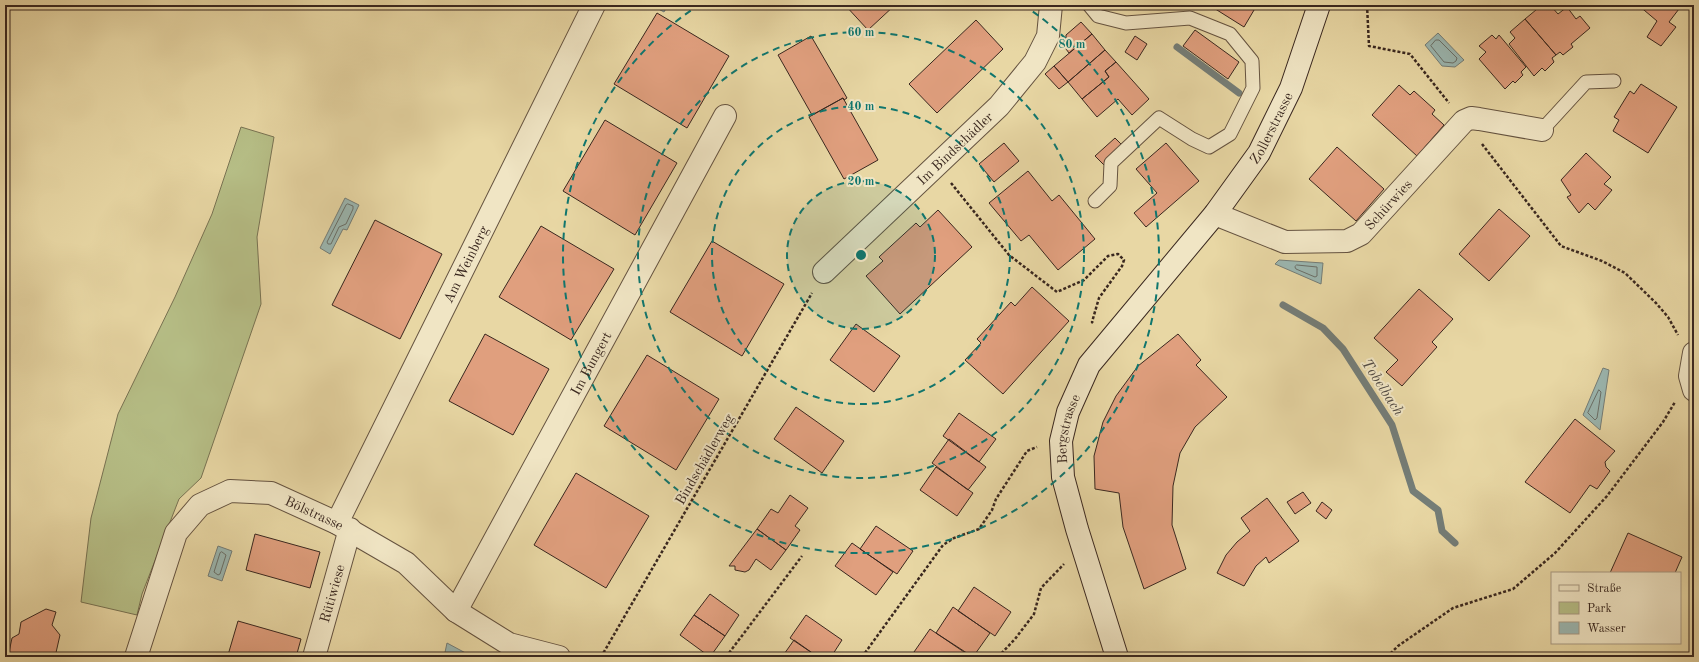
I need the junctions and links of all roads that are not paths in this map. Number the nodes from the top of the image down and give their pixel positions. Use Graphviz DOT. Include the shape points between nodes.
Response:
graph roads {
  1 [pos="594,5"];
  2 [pos="1051,5"];
  3 [pos="1089,5"];
  4 [pos="1319,5"];
  5 [pos="1614,81"];
  6 [pos="725,116"];
  7 [pos="1542,130"];
  8 [pos="1095,201"];
  9 [pos="1215,214"];
  10 [pos="1196,236"];
  11 [pos="824,272"];
  12 [pos="1694,353"];
  13 [pos="1693,388"];
  14 [pos="344,526"];
  15 [pos="456,611"];
  16 [pos="136,657"];
  17 [pos="314,657"];
  18 [pos="560,657"];
  19 [pos="1117,657"];
  1 -- 14 [label="street, Am Weinberg"];
  2 -- 11 [label="street, Im Bindschädler" via="1048,36 1036,62 999,106"];
  3 -- 8 [label="lane" via="1098,16 1126,23 1190,18 1230,34 1252,61 1252,88 1230,134 1209,148 1159,118 1111,163 1110,186"];
  4 -- 9 [label="street, Zollerstrasse" via="1291,88 1277,120 1259,153"];
  5 -- 7 [label="lane" via="1586,82"];
  6 -- 15 [label="street, Im Bungert"];
  7 -- 9 [label="street, Schürwies" via="1479,119 1470,118 1464,121 1361,234 1347,241 1286,242"];
  9 -- 10 [label="street, Zollerstrasse"];
  10 -- 19 [label="street, Bergstrasse" via="1088,365 1068,412 1061,441 1063,477"];
  12 -- 13 [label="street" via="1690,376"];
  14 -- 15 [label="street, Bölstrasse" via="406,563"];
  14 -- 16 [label="street, Bölstrasse" via="270,494 230,491 200,505 176,533"];
  14 -- 17 [label="street, Rütiwiese"];
  15 -- 18 [label="street, Bölstrasse" via="509,644"];
}
